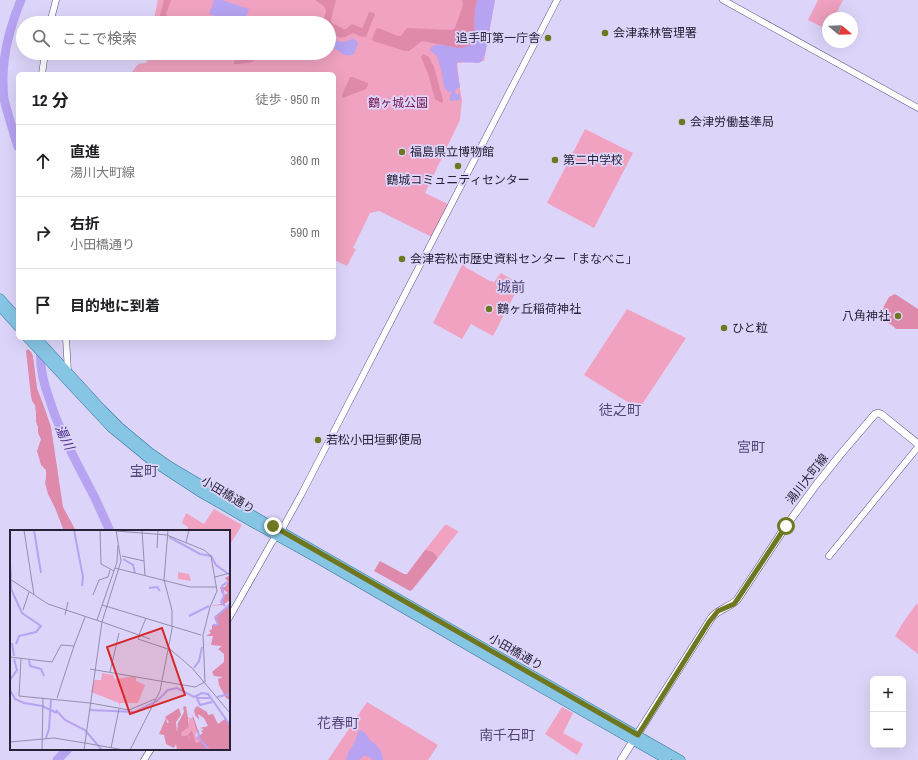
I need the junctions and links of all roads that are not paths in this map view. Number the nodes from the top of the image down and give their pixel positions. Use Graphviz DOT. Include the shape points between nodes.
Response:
graph roads {
  1 [pos="56,0"];
  2 [pos="557,0"];
  3 [pos="723,0"];
  4 [pos="52,16"];
  5 [pos="44,60"];
  6 [pos="42,72"];
  7 [pos="918,108"];
  8 [pos="0,298"];
  9 [pos="0,307"];
  10 [pos="16,316"];
  11 [pos="16,325"];
  12 [pos="29,340"];
  13 [pos="39,340"];
  14 [pos="66,340"];
  15 [pos="67,351"];
  16 [pos="54,356"];
  17 [pos="68,372"];
  18 [pos="67,382"];
  19 [pos="918,444"];
  20 [pos="918,447"];
  21 [pos="278,534"];
  22 [pos="829,556"];
  23 [pos="230,616"];
  24 [pos="635,738"];
  25 [pos="150,750"];
  26 [pos="144,760"];
  27 [pos="621,760"];
  28 [pos="667,760"];
  29 [pos="681,760"];
  1 -- 4 [label="street"];
  2 -- 21 [label="street" via="301,495"];
  3 -- 7 [label="street"];
  5 -- 6 [label="street"];
  8 -- 10 [label="main road"];
  9 -- 11 [label="main road"];
  12 -- 18 [label="main road, 小田橋通り"];
  13 -- 16 [label="main road, 小田橋通り"];
  14 -- 15 [label="street"];
  15 -- 16 [label="street" via="62,356"];
  15 -- 17 [label="street"];
  16 -- 17 [label="main road, 小田橋通り"];
  17 -- 18 [label="street"];
  17 -- 21 [label="main road, 小田橋通り" via="120,428 150,452"];
  18 -- 21 [label="main road, 小田橋通り" via="111,428 150,460 199,492"];
  19 -- 24 [label="main road, 湯川大町線" via="881,414 875,414 816,484 734,604 714,615"];
  20 -- 22 [label="street"];
  21 -- 23 [label="street"];
  21 -- 24 [label="main road, 小田橋通り" via="497,664"];
  24 -- 27 [label="main road, 湯川大町線"];
  24 -- 28 [label="main road"];
  24 -- 29 [label="main road"];
  25 -- 26 [label="street"];
}
